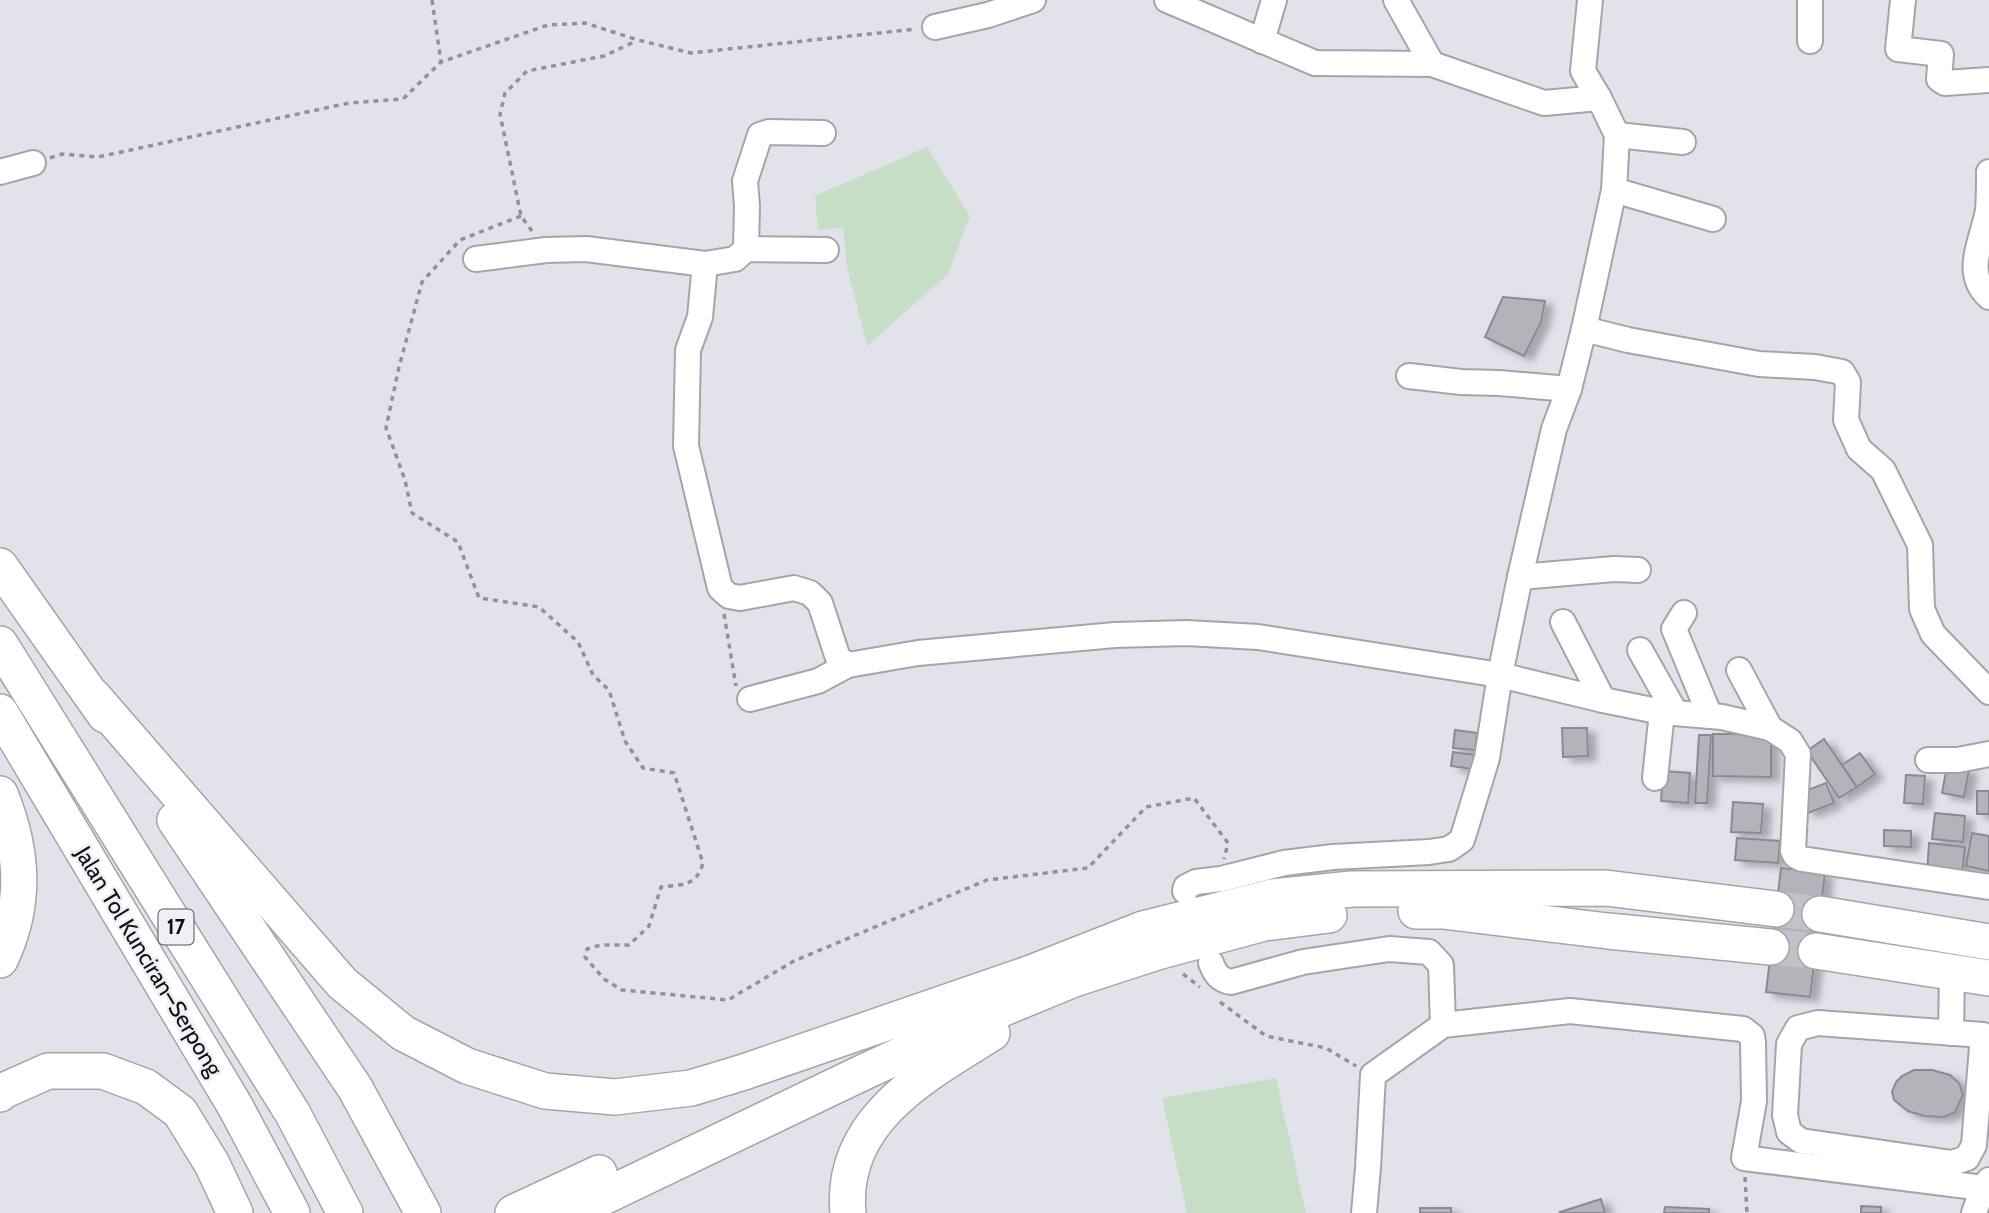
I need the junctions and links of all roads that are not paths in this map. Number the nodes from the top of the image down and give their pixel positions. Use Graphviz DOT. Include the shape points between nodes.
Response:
graph roads {
  1 [pos="1033,0"];
  2 [pos="1167,0"];
  3 [pos="1274,0"];
  4 [pos="1590,0"];
  5 [pos="1810,0"];
  6 [pos="1903,0"];
  7 [pos="1403,1"];
  8 [pos="936,27"];
  9 [pos="1262,41"];
  10 [pos="1810,41"];
  11 [pos="1432,64"];
  12 [pos="1989,80"];
  13 [pos="1599,98"];
  14 [pos="823,133"];
  15 [pos="1617,135"];
  16 [pos="1683,142"];
  17 [pos="33,163"];
  18 [pos="0,172"];
  19 [pos="1989,172"];
  20 [pos="1615,190"];
  21 [pos="1989,210"];
  22 [pos="1713,219"];
  23 [pos="746,249"];
  24 [pos="826,250"];
  25 [pos="477,259"];
  26 [pos="705,264"];
  27 [pos="1989,298"];
  28 [pos="1584,329"];
  29 [pos="1409,376"];
  30 [pos="1569,389"];
  31 [pos="0,566"];
  32 [pos="1638,570"];
  33 [pos="1520,577"];
  34 [pos="1684,613"];
  35 [pos="1563,622"];
  36 [pos="0,644"];
  37 [pos="1640,650"];
  38 [pos="848,665"];
  39 [pos="1739,670"];
  40 [pos="1500,675"];
  41 [pos="1989,692"];
  42 [pos="93,696"];
  43 [pos="750,699"];
  44 [pos="1603,700"];
  45 [pos="0,712"];
  46 [pos="1668,712"];
  47 [pos="1710,716"];
  48 [pos="1770,728"];
  49 [pos="1989,754"];
  50 [pos="1928,760"];
  51 [pos="1654,778"];
  52 [pos="0,794"];
  53 [pos="1989,887"];
  54 [pos="1185,891"];
  55 [pos="1776,909"];
  56 [pos="1820,914"];
  57 [pos="1989,942"];
  58 [pos="1772,947"];
  59 [pos="1815,951"];
  60 [pos="2,954"];
  61 [pos="1211,963"];
  62 [pos="1031,973"];
  63 [pos="1952,973"];
  64 [pos="1989,978"];
  65 [pos="1074,979"];
  66 [pos="1443,1025"];
  67 [pos="1986,1032"];
  68 [pos="1951,1033"];
  69 [pos="0,1094"];
  70 [pos="1967,1158"];
  71 [pos="1987,1182"];
  72 [pos="235,1213"];
  73 [pos="292,1213"];
  74 [pos="345,1213"];
  75 [pos="423,1213"];
  76 [pos="513,1213"];
  77 [pos="570,1213"];
  78 [pos="848,1213"];
  79 [pos="1364,1213"];
  80 [pos="1974,1213"];
  1 -- 8 [label="street"];
  2 -- 9 [label="street"];
  3 -- 9 [label="street"];
  4 -- 13 [label="street" via="1583,71"];
  5 -- 10 [label="street"];
  6 -- 12 [label="street" via="1898,49 1941,54 1939,79 1945,83"];
  7 -- 11 [label="street"];
  9 -- 11 [label="street" via="1315,63"];
  11 -- 13 [label="street" via="1544,103"];
  13 -- 15 [label="street"];
  14 -- 23 [label="street" via="760,135 745,181"];
  15 -- 16 [label="street"];
  15 -- 20 [label="street"];
  17 -- 18 [label="street"];
  19 -- 21 [label="street"];
  20 -- 22 [label="street"];
  20 -- 28 [label="street"];
  21 -- 27 [label="street" via="1975,270 1978,284"];
  23 -- 24 [label="street"];
  23 -- 26 [label="street" via="735,259"];
  25 -- 26 [label="street" via="586,249"];
  26 -- 38 [label="street" via="700,317 688,350 686,446 720,588 740,598 794,589 810,593 820,603 838,658"];
  28 -- 30 [label="street"];
  28 -- 41 [label="street" via="1759,364 1842,372 1848,382 1846,420 1859,449 1883,470 1920,545 1923,609 1933,634"];
  29 -- 30 [label="street"];
  30 -- 33 [label="street" via="1554,429"];
  31 -- 42 [label="highway"];
  32 -- 33 [label="street"];
  33 -- 40 [label="street"];
  34 -- 47 [label="street" via="1674,629"];
  35 -- 44 [label="street"];
  36 -- 74 [label="highway, Jalan Tol Kunciran–Serpong / 17" via="293,1114"];
  37 -- 46 [label="street"];
  38 -- 40 [label="street" via="918,653 1187,633 1258,637"];
  38 -- 43 [label="street" via="818,681"];
  39 -- 48 [label="street"];
  40 -- 44 [label="street"];
  40 -- 54 [label="street" via="1487,758 1462,840 1449,849 1284,863 1196,882"];
  42 -- 62 [label="highway" via="342,983 403,1033 467,1066 545,1091 615,1097 691,1088"];
  42 -- 75 [label="highway" via="355,1088"];
  44 -- 46 [label="street"];
  45 -- 73 [label="highway, Jalan Tol Kunciran–Serpong / 17" via="235,1105"];
  46 -- 47 [label="street"];
  46 -- 51 [label="street"];
  47 -- 48 [label="street"];
  48 -- 53 [label="street" via="1790,741 1798,754 1796,856"];
  49 -- 50 [label="street"];
  52 -- 60 [label="highway" via="12,822 20,873 17,910"];
  55 -- 62 [label="highway" via="1606,888 1352,889 1272,897 1143,929"];
  56 -- 57 [label="highway"];
  58 -- 65 [label="highway" via="1443,911 1347,913 1264,923"];
  59 -- 63 [label="highway"];
  61 -- 66 [label="street" via="1223,981 1231,982 1315,960 1389,949 1429,952 1441,965"];
  62 -- 76 [label="highway"];
  63 -- 64 [label="highway"];
  63 -- 68 [label="street"];
  65 -- 77 [label="highway" via="866,1071"];
  65 -- 78 [label="highway" via="892,1102 866,1133 853,1162 846,1194"];
  66 -- 71 [label="street" via="1570,1011 1744,1029 1754,1043 1754,1101 1744,1158"];
  66 -- 79 [label="street" via="1373,1075"];
  67 -- 68 [label="street"];
  67 -- 70 [label="street" via="1974,1145"];
  68 -- 70 [label="street" via="1818,1023 1798,1028 1789,1044 1785,1115 1789,1132 1801,1141 1952,1163"];
  69 -- 72 [label="highway" via="48,1071 103,1071 146,1087 180,1112"];
  70 -- 71 [label="street"];
  71 -- 80 [label="street"];
}
